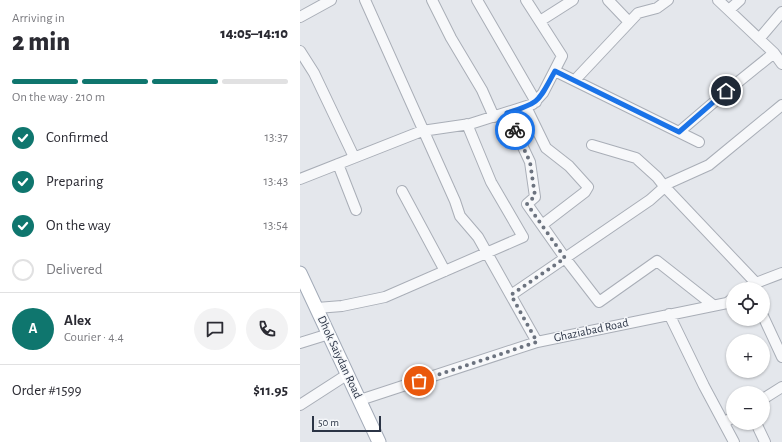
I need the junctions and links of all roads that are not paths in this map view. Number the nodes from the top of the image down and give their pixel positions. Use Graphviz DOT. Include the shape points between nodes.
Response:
graph roads {
  1 [pos="331,0"];
  2 [pos="365,0"];
  3 [pos="432,0"];
  4 [pos="477,0"];
  5 [pos="526,0"];
  6 [pos="572,0"];
  7 [pos="608,0"];
  8 [pos="668,0"];
  9 [pos="718,0"];
  10 [pos="740,0"];
  11 [pos="728,10"];
  12 [pos="782,12"];
  13 [pos="300,17"];
  14 [pos="540,21"];
  15 [pos="629,22"];
  16 [pos="759,39"];
  17 [pos="300,51"];
  18 [pos="774,54"];
  19 [pos="782,64"];
  20 [pos="555,71"];
  21 [pos="574,80"];
  22 [pos="536,102"];
  23 [pos="782,105"];
  24 [pos="526,107"];
  25 [pos="507,113"];
  26 [pos="494,117"];
  27 [pos="466,124"];
  28 [pos="422,131"];
  29 [pos="679,132"];
  30 [pos="699,142"];
  31 [pos="592,145"];
  32 [pos="354,158"];
  33 [pos="338,164"];
  34 [pos="300,179"];
  35 [pos="664,186"];
  36 [pos="402,191"];
  37 [pos="356,210"];
  38 [pos="542,225"];
  39 [pos="487,253"];
  40 [pos="565,258"];
  41 [pos="446,271"];
  42 [pos="300,273"];
  43 [pos="782,273"];
  44 [pos="746,282"];
  45 [pos="761,282"];
  46 [pos="511,295"];
  47 [pos="726,302"];
  48 [pos="713,305"];
  49 [pos="317,308"];
  50 [pos="669,314"];
  51 [pos="768,326"];
  52 [pos="330,334"];
  53 [pos="537,342"];
  54 [pos="300,343"];
  55 [pos="782,357"];
  56 [pos="348,374"];
  57 [pos="782,387"];
  58 [pos="770,395"];
  59 [pos="360,400"];
  60 [pos="300,405"];
  61 [pos="726,415"];
  62 [pos="731,430"];
  63 [pos="759,430"];
  64 [pos="379,442"];
  65 [pos="734,442"];
  66 [pos="765,442"];
  1 -- 13 [label="street"];
  2 -- 28 [label="street"];
  3 -- 26 [label="street" via="482,90"];
  4 -- 22 [label="street"];
  5 -- 14 [label="street"];
  6 -- 14 [label="street"];
  7 -- 15 [label="street"];
  8 -- 15 [label="street" via="657,8 638,13"];
  9 -- 11 [label="street"];
  10 -- 11 [label="street"];
  11 -- 16 [label="street"];
  12 -- 16 [label="street"];
  14 -- 20 [label="street" via="562,56"];
  15 -- 21 [label="street"];
  16 -- 18 [label="street"];
  17 -- 32 [label="street" via="314,73"];
  18 -- 19 [label="street"];
  18 -- 29 [label="street"];
  20 -- 21 [label="street"];
  20 -- 22 [label="street"];
  21 -- 29 [label="street"];
  22 -- 24 [label="street"];
  23 -- 35 [label="street" via="709,165"];
  24 -- 25 [label="street"];
  24 -- 38 [label="street" via="546,148 588,187"];
  25 -- 26 [label="street"];
  25 -- 38 [label="street" via="530,162 535,196 527,204"];
  26 -- 27 [label="street"];
  27 -- 28 [label="street"];
  27 -- 39 [label="street" via="491,182 523,237"];
  28 -- 32 [label="street"];
  28 -- 39 [label="street" via="460,216 478,237"];
  29 -- 30 [label="street"];
  31 -- 35 [label="street" via="636,158"];
  32 -- 33 [label="street"];
  33 -- 34 [label="street"];
  33 -- 37 [label="street"];
  35 -- 40 [label="street" via="650,200"];
  35 -- 44 [label="street"];
  36 -- 41 [label="street"];
  38 -- 40 [label="street"];
  39 -- 41 [label="street"];
  39 -- 46 [label="street"];
  40 -- 46 [label="street"];
  40 -- 48 [label="street" via="599,302 657,261"];
  41 -- 49 [label="street" via="385,297 342,306"];
  42 -- 49 [label="main road, Dhok Saiydan Road"];
  43 -- 45 [label="street"];
  46 -- 53 [label="street"];
  47 -- 48 [label="street, Ghaziabad Road"];
  48 -- 50 [label="street, Ghaziabad Road"];
  49 -- 52 [label="main road, Dhok Saiydan Road"];
  50 -- 53 [label="street, Ghaziabad Road"];
  50 -- 61 [label="street"];
  51 -- 55 [label="street"];
  52 -- 54 [label="street"];
  52 -- 56 [label="main road, Dhok Saiydan Road"];
  53 -- 59 [label="street, Ghaziabad Road"];
  56 -- 59 [label="main road, Dhok Saiydan Road"];
  56 -- 60 [label="street"];
  57 -- 58 [label="street"];
  59 -- 64 [label="main road, Dhok Saiydan Road"];
  62 -- 65 [label="street"];
  63 -- 66 [label="street"];
}
